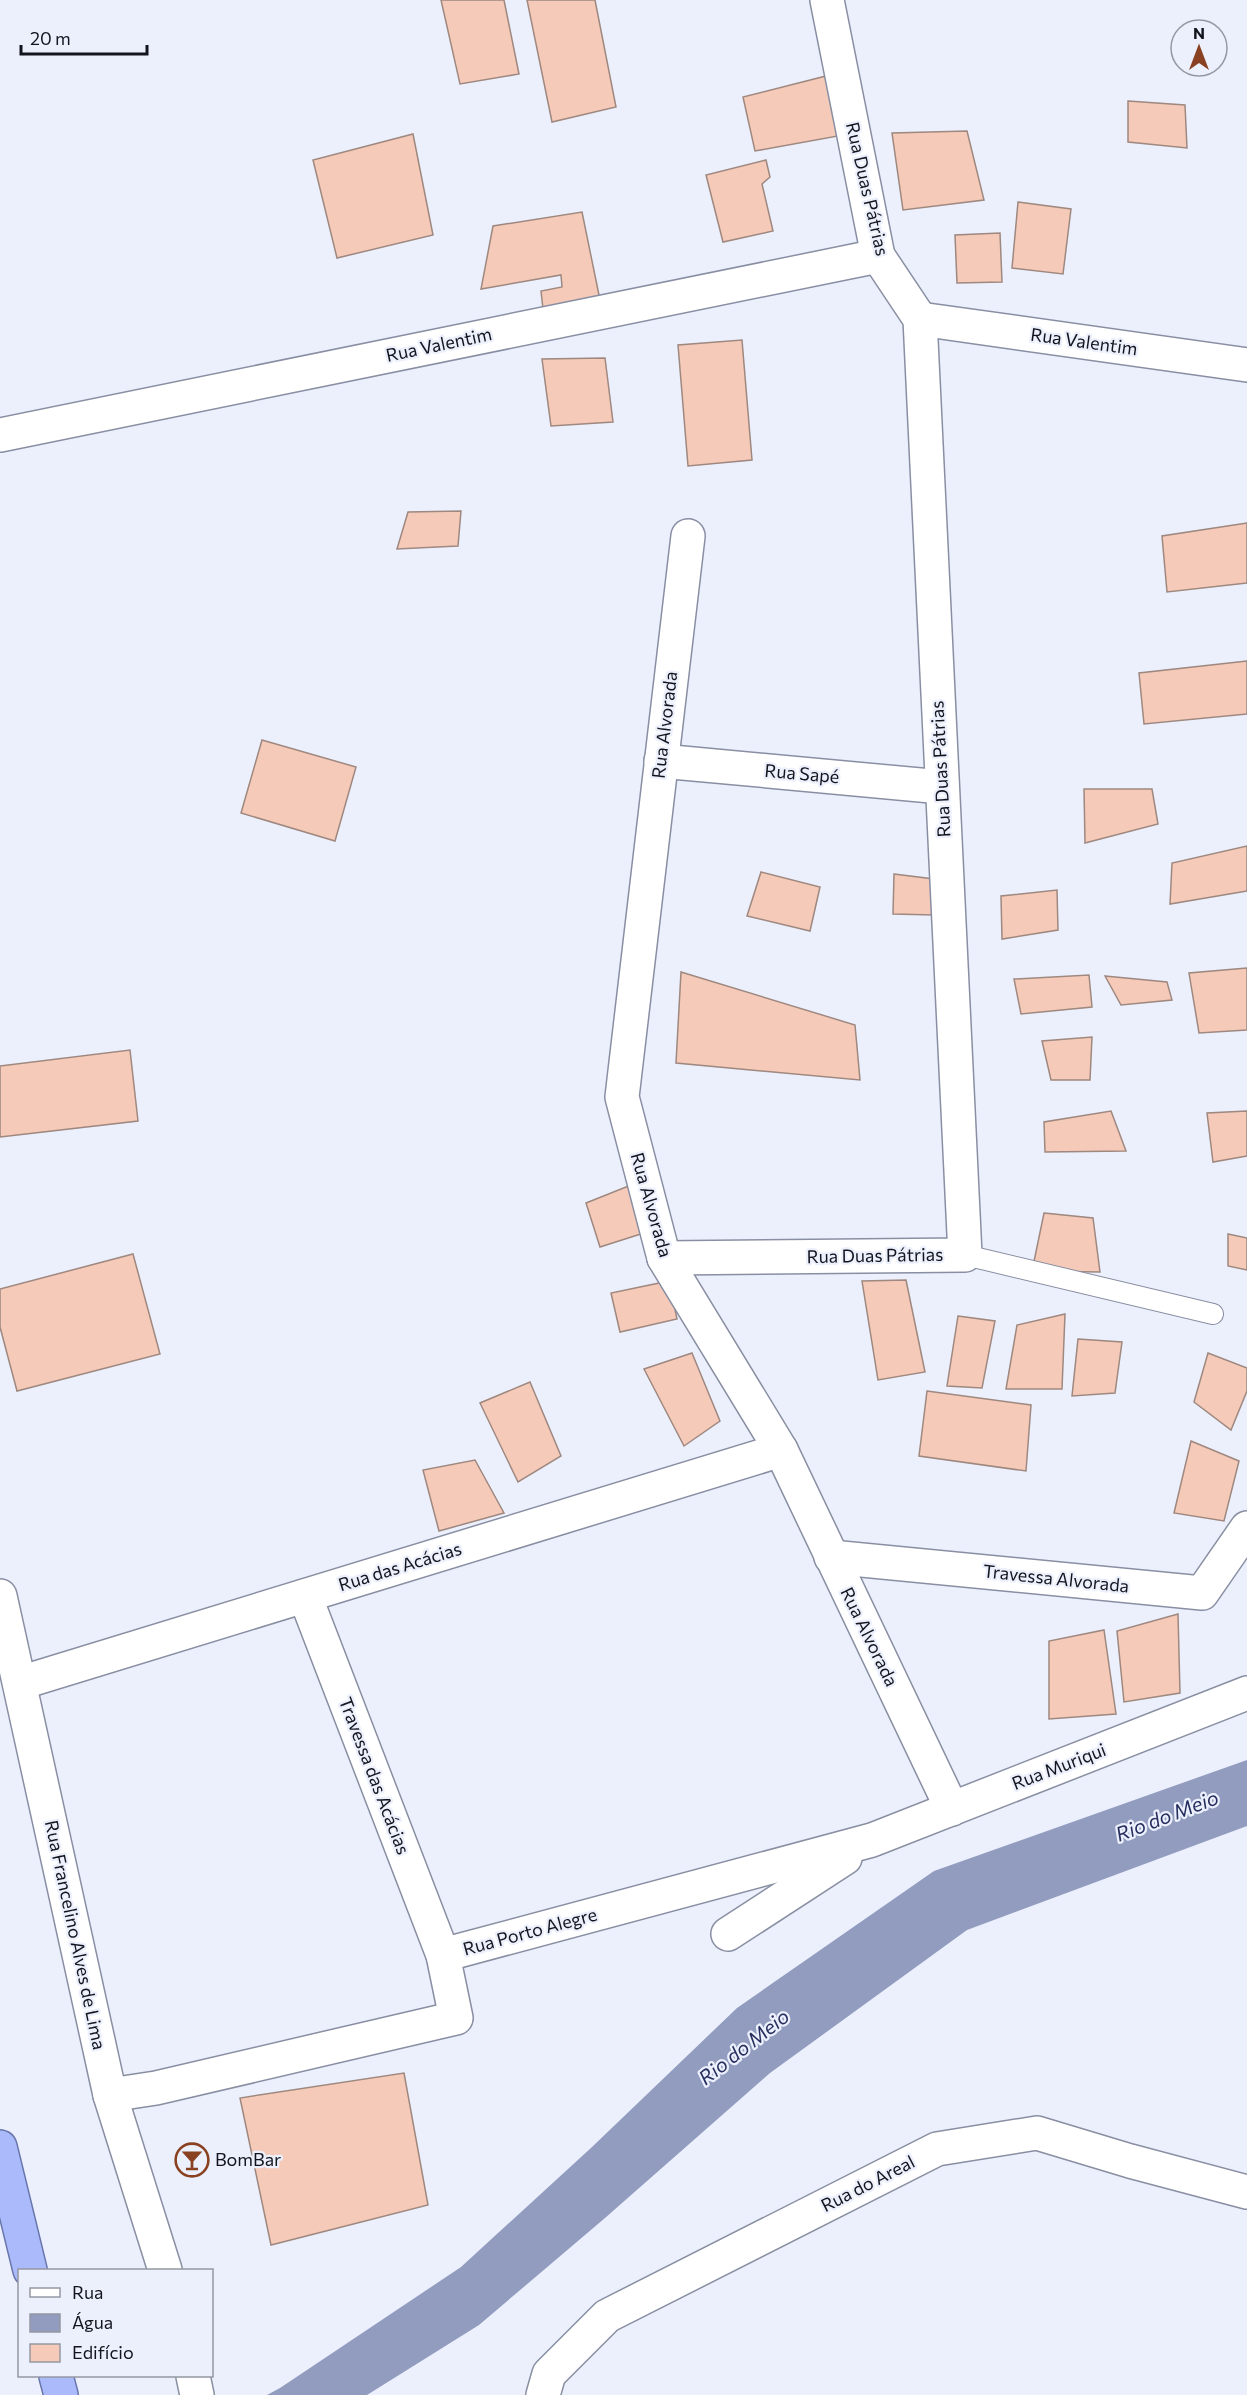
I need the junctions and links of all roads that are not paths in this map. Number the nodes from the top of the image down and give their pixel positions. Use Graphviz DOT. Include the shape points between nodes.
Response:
graph roads {
  1 [pos="828,0"];
  2 [pos="878,256"];
  3 [pos="920,319"];
  4 [pos="1247,364"];
  5 [pos="0,435"];
  6 [pos="688,536"];
  7 [pos="661,761"];
  8 [pos="942,787"];
  9 [pos="965,1255"];
  10 [pos="664,1257"];
  11 [pos="1213,1314"];
  12 [pos="781,1450"];
  13 [pos="1247,1528"];
  14 [pos="831,1557"];
  15 [pos="0,1596"];
  16 [pos="305,1596"];
  17 [pos="20,1683"];
  18 [pos="1247,1693"];
  19 [pos="952,1809"];
  20 [pos="872,1840"];
  21 [pos="728,1934"];
  22 [pos="443,1955"];
  23 [pos="110,2095"];
  24 [pos="0,2147"];
  25 [pos="1247,2192"];
  26 [pos="30,2269"];
  27 [pos="164,2269"];
  28 [pos="56,2377"];
  29 [pos="193,2377"];
  30 [pos="61,2395"];
  31 [pos="197,2395"];
  32 [pos="543,2395"];
  1 -- 2 [label="street, Rua Duas Pátrias"];
  2 -- 3 [label="street, Rua Duas Pátrias"];
  2 -- 5 [label="street, Rua Valentim"];
  3 -- 4 [label="street, Rua Valentim"];
  3 -- 8 [label="street, Rua Duas Pátrias"];
  6 -- 7 [label="street, Rua Alvorada"];
  7 -- 8 [label="street, Rua Sapé"];
  7 -- 10 [label="street, Rua Alvorada" via="622,1097"];
  8 -- 9 [label="street, Rua Duas Pátrias"];
  9 -- 10 [label="street, Rua Duas Pátrias"];
  9 -- 11 [label="lane"];
  10 -- 12 [label="street, Rua Alvorada"];
  12 -- 14 [label="street, Rua Alvorada"];
  12 -- 16 [label="street, Rua das Acácias"];
  13 -- 14 [label="street, Travessa Alvorada" via="1202,1593"];
  14 -- 19 [label="street, Rua Alvorada"];
  15 -- 17 [label="street, Rua Francelino Alves de Lima"];
  16 -- 17 [label="street, Rua das Acácias"];
  16 -- 22 [label="street, Travessa das Acácias"];
  17 -- 23 [label="street, Rua Francelino Alves de Lima"];
  18 -- 19 [label="street, Rua Muriqui"];
  19 -- 20 [label="street, Rua Muriqui"];
  20 -- 21 [label="street"];
  20 -- 22 [label="street, Rua Porto Alegre"];
  22 -- 23 [label="street, Rua Porto Alegre" via="456,2018 156,2088"];
  23 -- 27 [label="street, Rua Francelino Alves de Lima"];
  24 -- 26 [label="highway"];
  25 -- 32 [label="street, Rua do Areal" via="1037,2133 937,2149 607,2316 549,2374"];
  28 -- 30 [label="highway"];
  29 -- 31 [label="street"];
}
